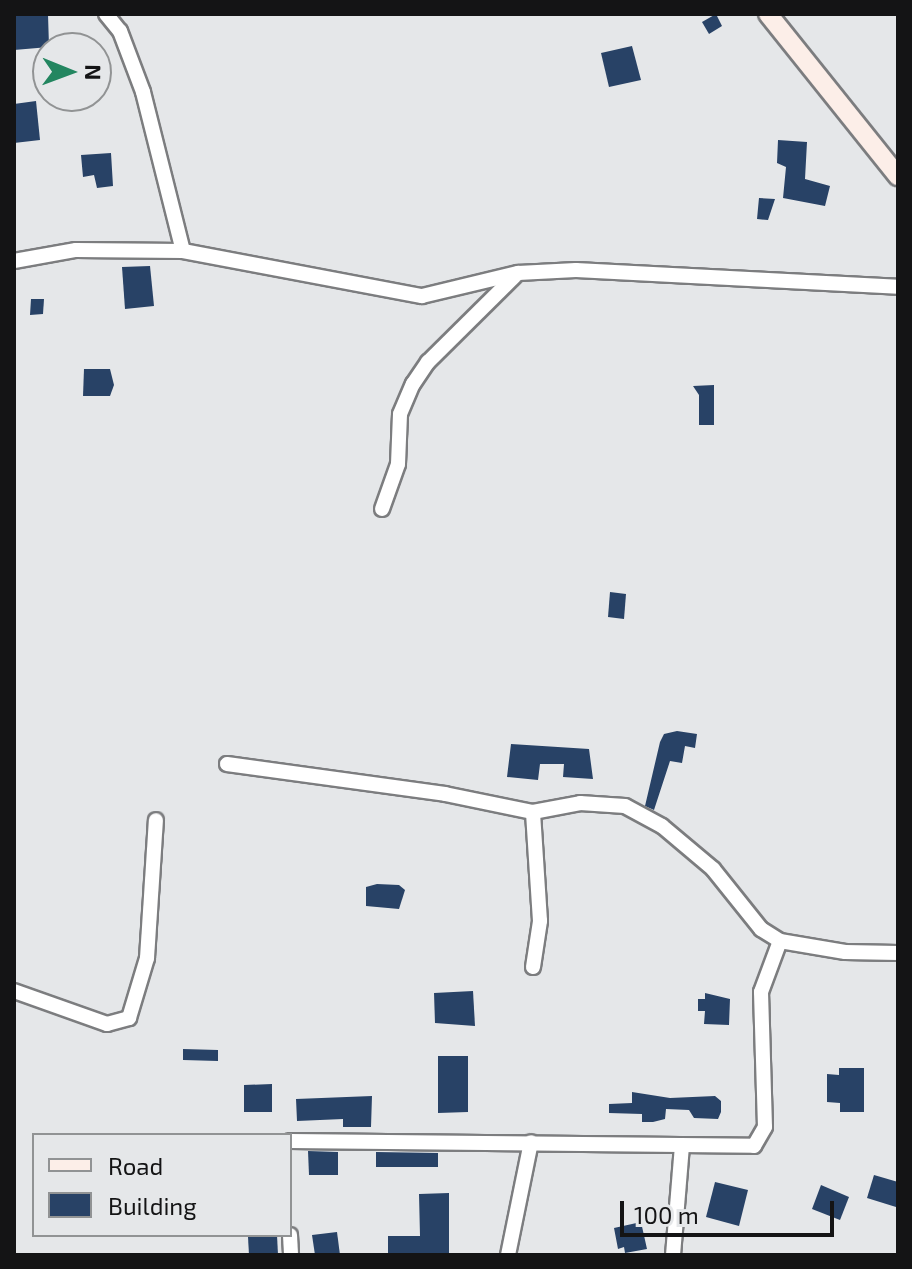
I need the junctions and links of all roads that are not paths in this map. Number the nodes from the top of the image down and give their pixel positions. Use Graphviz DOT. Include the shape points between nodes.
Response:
graph roads {
  1 [pos="106,14"];
  2 [pos="768,14"];
  3 [pos="898,176"];
  4 [pos="183,251"];
  5 [pos="14,261"];
  6 [pos="518,273"];
  7 [pos="898,287"];
  8 [pos="382,509"];
  9 [pos="227,764"];
  10 [pos="533,812"];
  11 [pos="156,820"];
  12 [pos="780,941"];
  13 [pos="898,953"];
  14 [pos="533,967"];
  15 [pos="14,991"];
  16 [pos="292,1141"];
  17 [pos="531,1142"];
  18 [pos="682,1146"];
  19 [pos="508,1255"];
  20 [pos="673,1255"];
  1 -- 4 [label="street" via="120,31 143,92"];
  2 -- 3 [label="street"];
  4 -- 5 [label="street" via="76,250"];
  4 -- 6 [label="street" via="422,296"];
  6 -- 7 [label="street" via="576,270"];
  6 -- 8 [label="street" via="428,362 413,384 400,414 398,464"];
  9 -- 10 [label="street" via="445,794"];
  10 -- 12 [label="street" via="580,803 625,806 662,826 713,869 761,929"];
  10 -- 14 [label="street" via="540,921"];
  11 -- 15 [label="street" via="147,958 129,1018 107,1024"];
  12 -- 13 [label="street" via="819,949"];
  12 -- 18 [label="street" via="761,992 761,1141 741,1148"];
  16 -- 17 [label="street"];
  17 -- 18 [label="street"];
  17 -- 19 [label="street"];
  18 -- 20 [label="street"];
}
